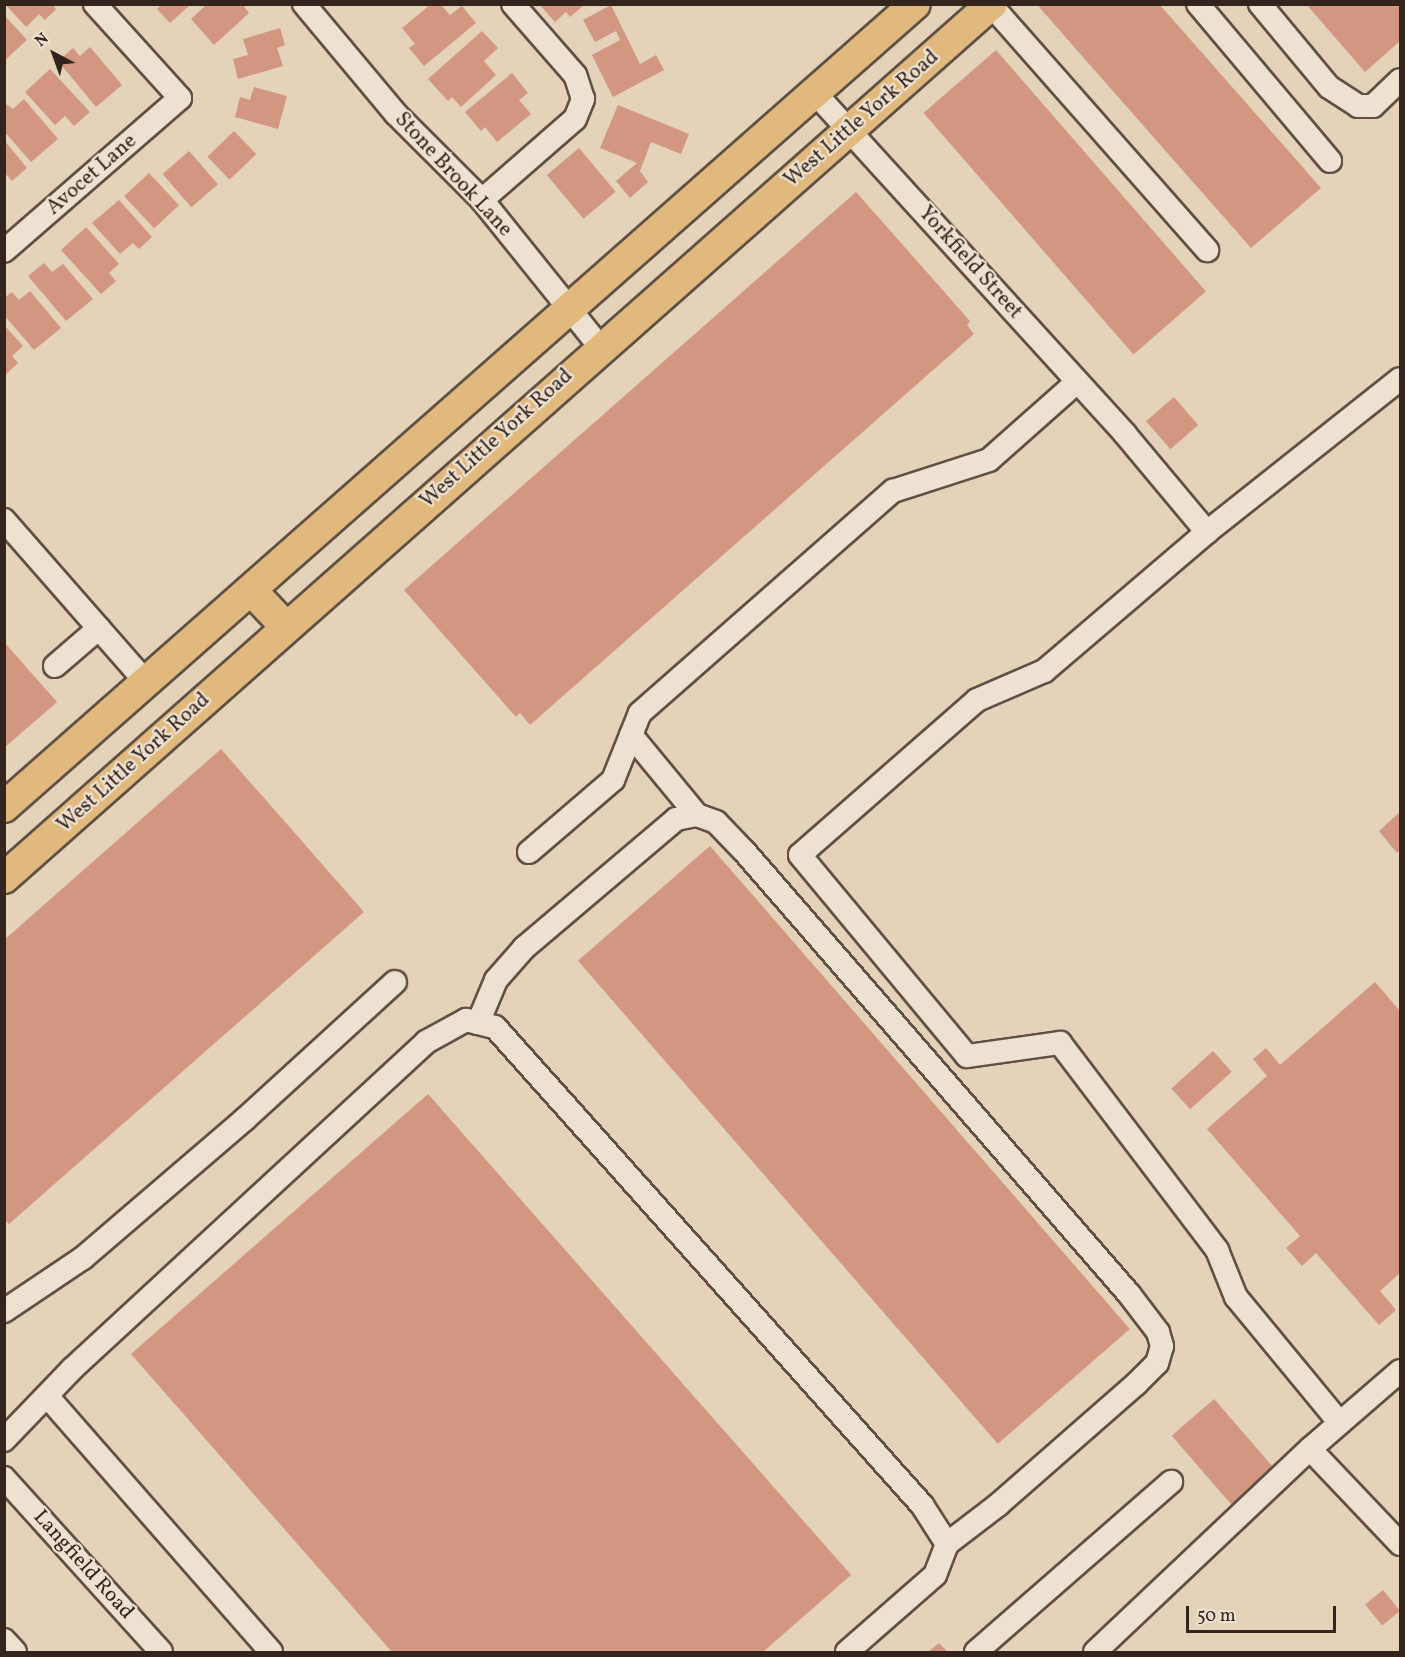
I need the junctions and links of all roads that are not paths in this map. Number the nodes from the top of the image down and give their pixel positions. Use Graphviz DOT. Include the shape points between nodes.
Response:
graph roads {
  1 [pos="95,4"];
  2 [pos="304,4"];
  3 [pos="513,4"];
  4 [pos="915,4"];
  5 [pos="1198,4"];
  6 [pos="1260,4"];
  7 [pos="992,5"];
  8 [pos="1401,80"];
  9 [pos="815,93"];
  10 [pos="850,130"];
  11 [pos="1330,161"];
  12 [pos="482,200"];
  13 [pos="1207,250"];
  14 [pos="4,251"];
  15 [pos="569,309"];
  16 [pos="600,347"];
  17 [pos="1401,379"];
  18 [pos="1077,382"];
  19 [pos="4,520"];
  20 [pos="1207,532"];
  21 [pos="251,590"];
  22 [pos="99,627"];
  23 [pos="286,627"];
  24 [pos="55,666"];
  25 [pos="146,682"];
  26 [pos="631,735"];
  27 [pos="4,807"];
  28 [pos="697,815"];
  29 [pos="529,852"];
  30 [pos="4,878"];
  31 [pos="395,982"];
  32 [pos="478,1023"];
  33 [pos="4,1311"];
  34 [pos="1401,1371"];
  35 [pos="47,1396"];
  36 [pos="1340,1423"];
  37 [pos="4,1440"];
  38 [pos="1310,1449"];
  39 [pos="1171,1482"];
  40 [pos="6,1483"];
  41 [pos="947,1544"];
  42 [pos="1401,1544"];
  43 [pos="4,1641"];
  44 [pos="15,1653"];
  45 [pos="161,1653"];
  46 [pos="271,1653"];
  47 [pos="847,1653"];
  48 [pos="976,1653"];
  49 [pos="1095,1653"];
  1 -- 14 [label="street, Avocet Lane" via="180,98"];
  2 -- 12 [label="street, Stone Brook Lane" via="396,114"];
  3 -- 12 [label="street" via="575,75 583,99 575,119"];
  4 -- 9 [label="main road"];
  5 -- 11 [label="street"];
  6 -- 8 [label="street" via="1329,87 1358,106 1373,106"];
  7 -- 10 [label="main road, West Little York Road"];
  7 -- 13 [label="street"];
  9 -- 10 [label="street, Yorkfield Street"];
  9 -- 15 [label="main road"];
  10 -- 16 [label="main road, West Little York Road"];
  10 -- 18 [label="street, Yorkfield Street"];
  12 -- 15 [label="street, Stone Brook Lane"];
  15 -- 16 [label="street, Stone Brook Lane"];
  15 -- 21 [label="main road"];
  16 -- 23 [label="main road, West Little York Road"];
  17 -- 20 [label="street"];
  18 -- 20 [label="street, Yorkfield Street"];
  18 -- 26 [label="street" via="989,460 893,491 640,713"];
  19 -- 22 [label="street"];
  20 -- 36 [label="street" via="1044,671 977,700 800,855 967,1056 1060,1043 1217,1250 1236,1297"];
  21 -- 23 [label="main road"];
  21 -- 25 [label="main road"];
  22 -- 24 [label="street"];
  22 -- 25 [label="street"];
  23 -- 30 [label="main road, West Little York Road"];
  25 -- 27 [label="main road"];
  26 -- 28 [label="street"];
  26 -- 29 [label="street" via="612,780"];
  28 -- 32 [label="street" via="676,819 524,948 496,980"];
  28 -- 41 [label="street" via="716,822 744,851 1158,1332 1162,1346 1157,1363 998,1505"];
  31 -- 33 [label="street" via="245,1119 83,1258"];
  32 -- 35 [label="street" via="466,1020 426,1042"];
  32 -- 41 [label="street" via="495,1027 922,1505"];
  34 -- 36 [label="street"];
  35 -- 37 [label="street"];
  35 -- 46 [label="street"];
  36 -- 38 [label="street"];
  38 -- 42 [label="street"];
  38 -- 49 [label="street"];
  39 -- 48 [label="street"];
  40 -- 45 [label="street, Langfield Road"];
  41 -- 47 [label="street" via="935,1575"];
  43 -- 44 [label="street"];
}
